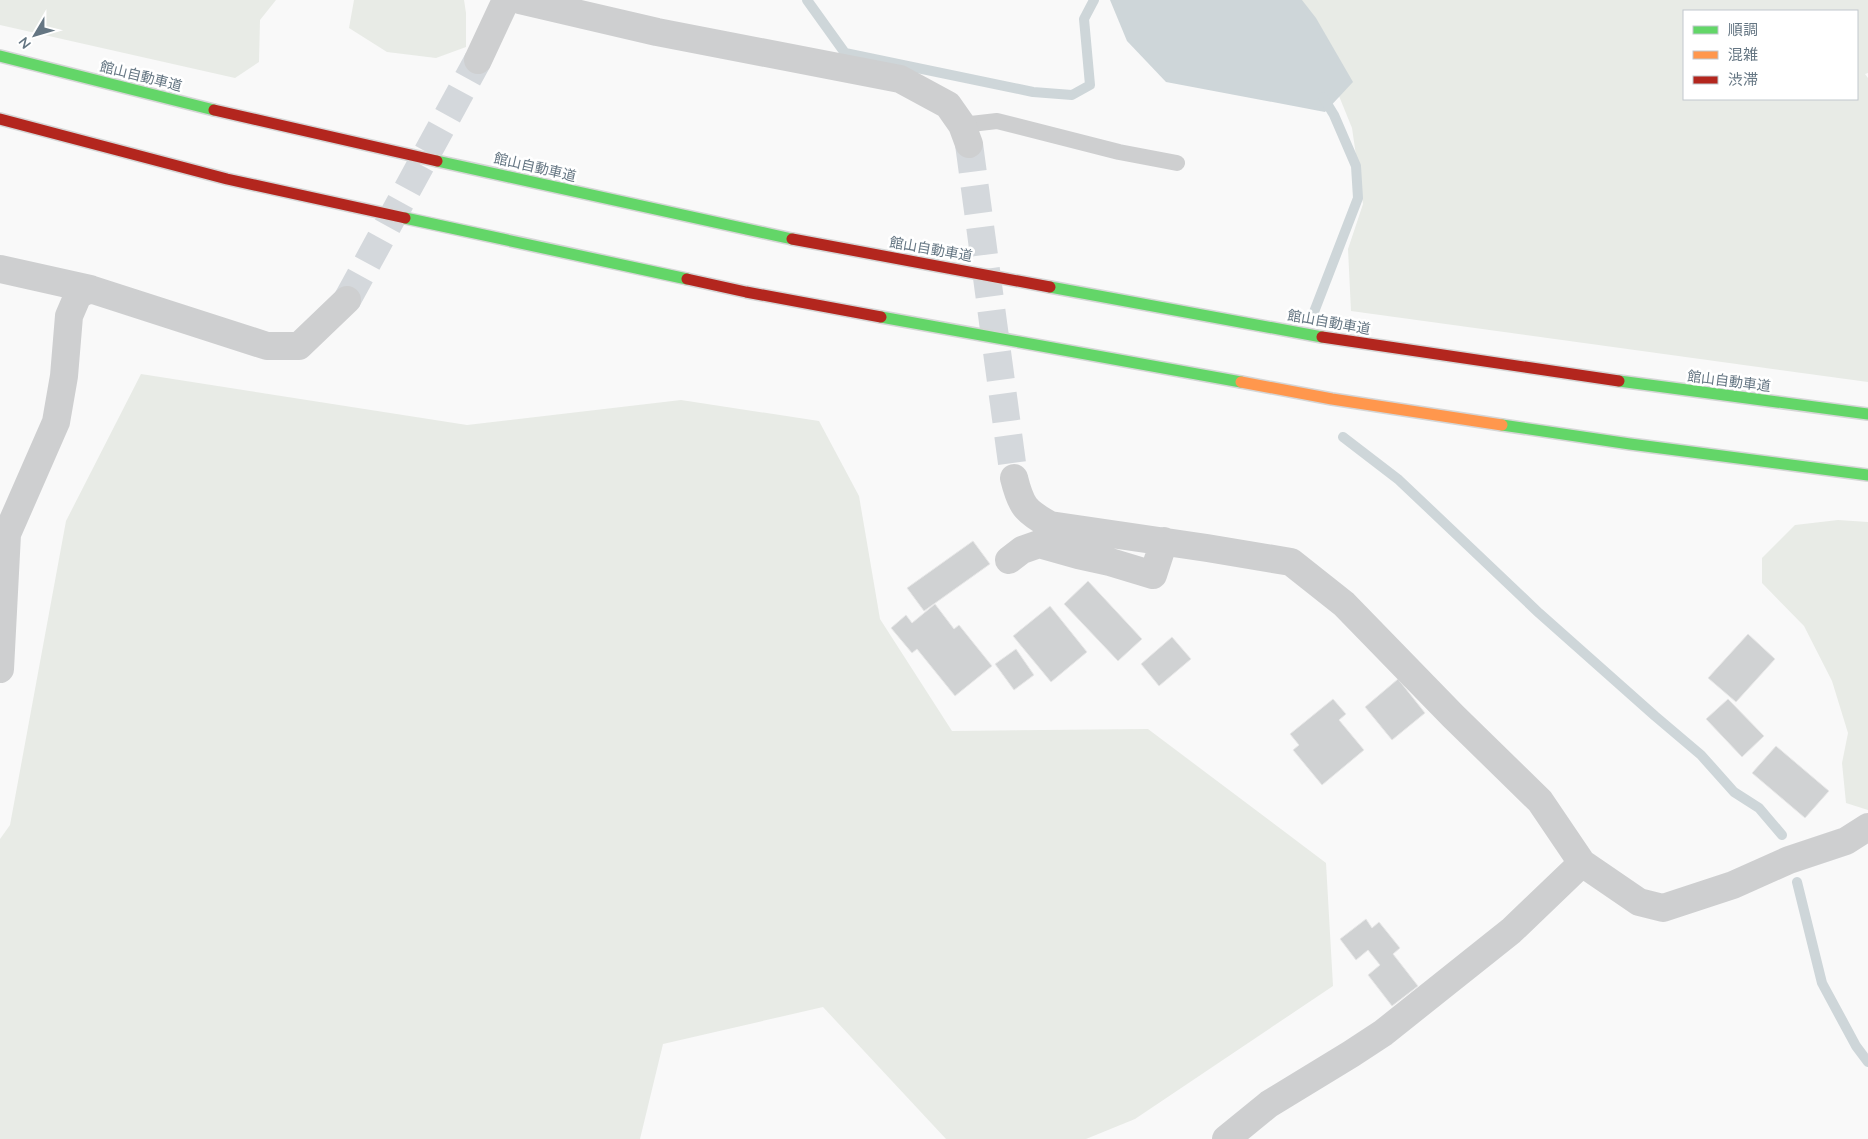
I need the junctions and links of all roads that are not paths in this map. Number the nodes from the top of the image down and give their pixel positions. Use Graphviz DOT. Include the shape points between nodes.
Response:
graph roads {
  1 [pos="506,0"];
  2 [pos="520,0"];
  3 [pos="0,56"];
  4 [pos="478,60"];
  5 [pos="0,119"];
  6 [pos="965,135"];
  7 [pos="1177,163"];
  8 [pos="0,269"];
  9 [pos="90,289"];
  10 [pos="347,300"];
  11 [pos="1868,414"];
  12 [pos="1868,475"];
  13 [pos="1014,478"];
  14 [pos="1164,541"];
  15 [pos="1009,560"];
  16 [pos="0,668"];
  17 [pos="1868,828"];
  18 [pos="1582,863"];
  19 [pos="1226,1139"];
  1 -- 4 [label="street"];
  2 -- 6 [label="street" via="657,32 900,79 948,105"];
  3 -- 11 [label="highway, 館山自動車道" via="245,118 768,234 1334,339"];
  5 -- 12 [label="highway" via="227,179 756,294 1332,399 1630,444"];
  6 -- 7 [label="lane" via="997,122"];
  8 -- 9 [label="street"];
  9 -- 10 [label="street" via="267,346 299,346"];
  9 -- 16 [label="street" via="78,295 69,316 56,422 8,534"];
  13 -- 14 [label="street" via="1019,500 1033,516 1050,525"];
  14 -- 15 [label="street" via="1153,575 1039,544 1022,550"];
  14 -- 18 [label="street" via="1291,562 1344,604 1540,800"];
  17 -- 18 [label="street" via="1846,841 1789,860 1733,885 1662,908 1639,902"];
  18 -- 19 [label="street" via="1511,930 1397,1022 1269,1104"];
}
